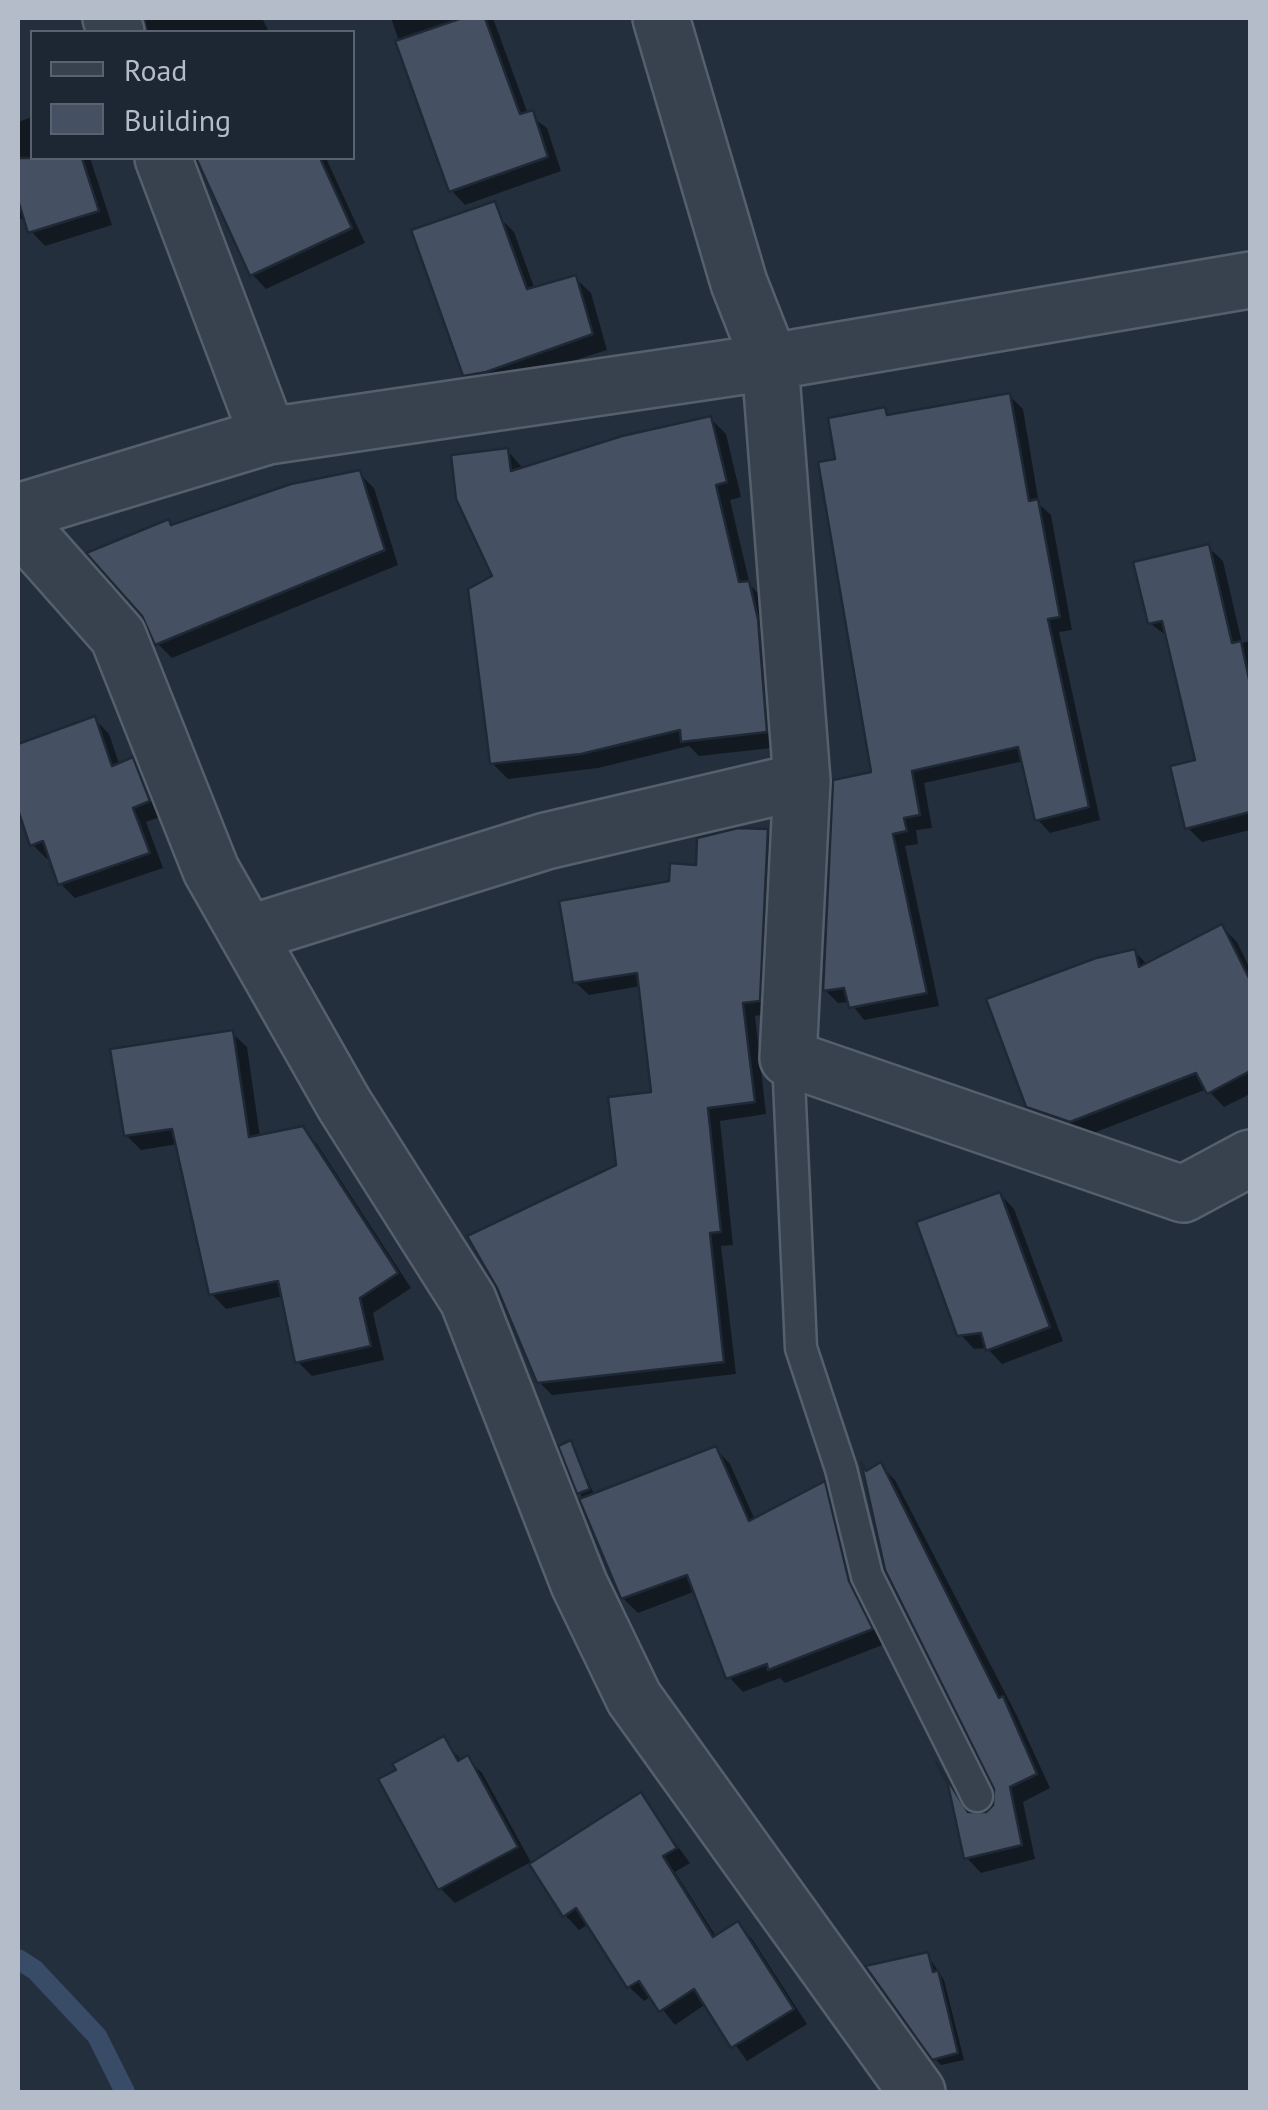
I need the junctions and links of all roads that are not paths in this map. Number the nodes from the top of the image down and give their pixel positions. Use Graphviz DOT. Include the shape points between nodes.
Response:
graph roads {
  1 [pos="661,18"];
  2 [pos="164,160"];
  3 [pos="1250,280"];
  4 [pos="770,362"];
  5 [pos="268,436"];
  6 [pos="18,512"];
  7 [pos="18,523"];
  8 [pos="802,781"];
  9 [pos="248,934"];
  10 [pos="788,1058"];
  11 [pos="1250,1158"];
  12 [pos="977,1796"];
  13 [pos="917,2092"];
  1 -- 4 [label="street" via="738,283"];
  2 -- 5 [label="street"];
  3 -- 4 [label="street"];
  4 -- 5 [label="street"];
  4 -- 8 [label="street"];
  5 -- 6 [label="street"];
  7 -- 9 [label="street" via="118,636 211,870"];
  8 -- 9 [label="street" via="546,841"];
  8 -- 10 [label="street"];
  9 -- 13 [label="street" via="344,1104 468,1300 579,1584 634,1698"];
  10 -- 11 [label="street" via="1183,1194"];
  10 -- 12 [label="lane" via="800,1348 841,1470 866,1576"];
}
